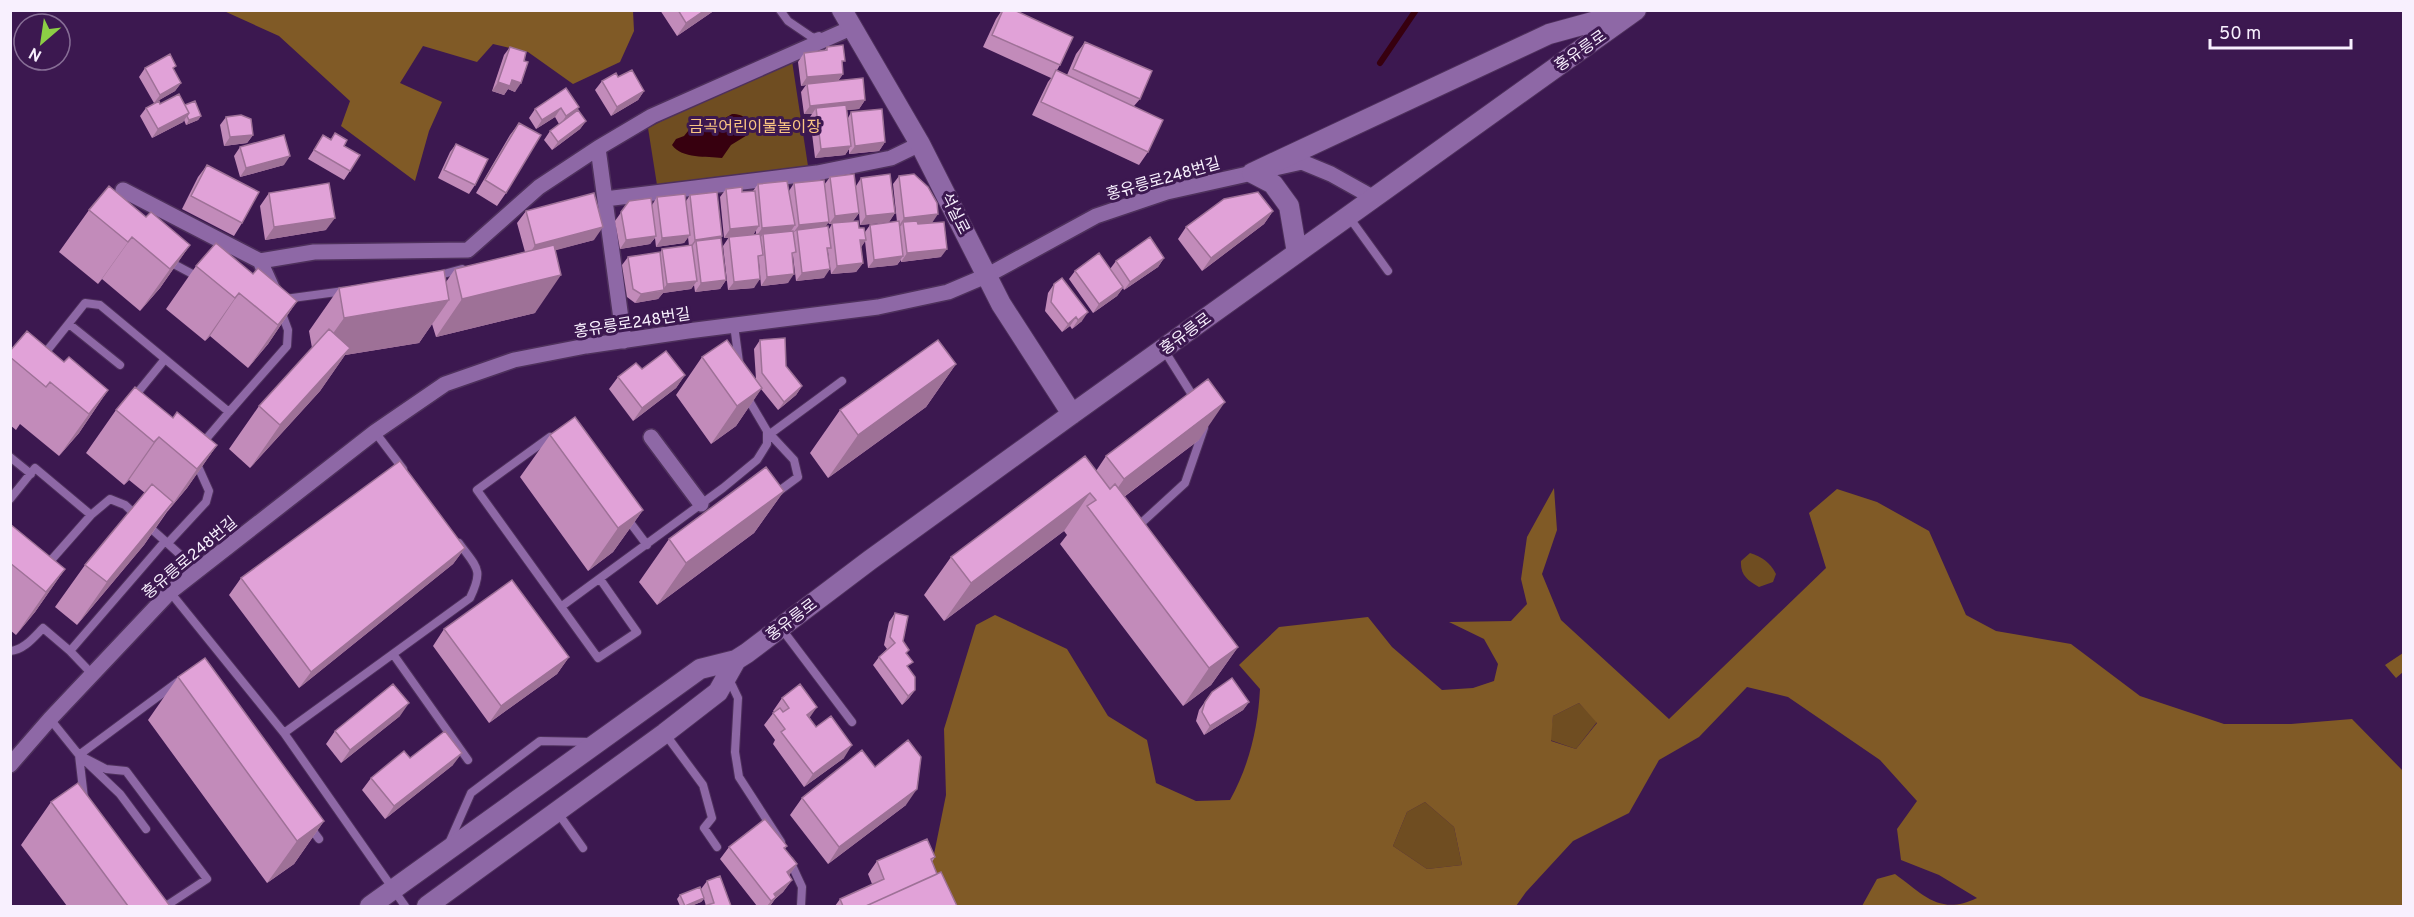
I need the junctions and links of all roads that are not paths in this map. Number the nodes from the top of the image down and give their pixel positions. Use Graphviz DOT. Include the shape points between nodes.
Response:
graph roads {
  1 [pos="780,10"];
  2 [pos="1636,11"];
  3 [pos="847,19"];
  4 [pos="920,144"];
  5 [pos="598,148"];
  6 [pos="1252,173"];
  7 [pos="123,190"];
  8 [pos="1374,198"];
  9 [pos="605,199"];
  10 [pos="1348,216"];
  11 [pos="1297,253"];
  12 [pos="157,255"];
  13 [pos="260,261"];
  14 [pos="472,266"];
  15 [pos="1388,272"];
  16 [pos="988,275"];
  17 [pos="429,278"];
  18 [pos="208,283"];
  19 [pos="348,290"];
  20 [pos="277,300"];
  21 [pos="69,324"];
  22 [pos="734,325"];
  23 [pos="624,341"];
  24 [pos="1163,349"];
  25 [pos="165,359"];
  26 [pos="120,365"];
  27 [pos="49,366"];
  28 [pos="740,371"];
  29 [pos="842,381"];
  30 [pos="745,391"];
  31 [pos="1200,408"];
  32 [pos="138,409"];
  33 [pos="229,412"];
  34 [pos="1072,414"];
  35 [pos="1206,418"];
  36 [pos="375,432"];
  37 [pos="768,432"];
  38 [pos="651,437"];
  39 [pos="557,446"];
  40 [pos="10,457"];
  41 [pos="31,474"];
  42 [pos="409,478"];
  43 [pos="726,485"];
  44 [pos="732,492"];
  45 [pos="769,498"];
  46 [pos="10,499"];
  47 [pos="701,504"];
  48 [pos="621,510"];
  49 [pos="90,515"];
  50 [pos="1132,531"];
  51 [pos="451,532"];
  52 [pos="166,542"];
  53 [pos="647,545"];
  54 [pos="197,570"];
  55 [pos="40,572"];
  56 [pos="600,579"];
  57 [pos="170,592"];
  58 [pos="562,606"];
  59 [pos="780,627"];
  60 [pos="10,651"];
  61 [pos="70,651"];
  62 [pos="393,654"];
  63 [pos="732,668"];
  64 [pos="92,674"];
  65 [pos="191,681"];
  66 [pos="50,719"];
  67 [pos="852,722"];
  68 [pos="665,733"];
  69 [pos="284,734"];
  70 [pos="596,742"];
  71 [pos="79,755"];
  72 [pos="468,760"];
  73 [pos="10,765"];
  74 [pos="83,806"];
  75 [pos="557,812"];
  76 [pos="306,821"];
  77 [pos="146,829"];
  78 [pos="319,839"];
  79 [pos="717,847"];
  80 [pos="583,848"];
  81 [pos="444,854"];
  82 [pos="393,890"];
  83 [pos="166,906"];
  84 [pos="370,906"];
  85 [pos="405,906"];
  86 [pos="427,906"];
  87 [pos="801,906"];
  1 -- 3 [label="lane" via="788,21 813,38"];
  2 -- 6 [label="street" via="1549,34"];
  2 -- 8 [label="street, 홍유릉로"];
  3 -- 4 [label="street, 석실로"];
  3 -- 5 [label="street" via="652,116"];
  4 -- 9 [label="street" via="891,158 817,173"];
  4 -- 16 [label="street, 석실로"];
  5 -- 9 [label="street"];
  5 -- 13 [label="street" via="539,187 468,250 314,252"];
  6 -- 8 [label="street, 홍유릉로248번길" via="1302,162"];
  6 -- 11 [label="street" via="1273,184 1289,206"];
  6 -- 16 [label="street, 홍유릉로248번길" via="1167,192 1096,216"];
  7 -- 13 [label="street"];
  8 -- 10 [label="street, 홍유릉로"];
  9 -- 23 [label="street"];
  10 -- 11 [label="street, 홍유릉로"];
  10 -- 15 [label="lane"];
  11 -- 24 [label="street, 홍유릉로"];
  12 -- 18 [label="lane"];
  13 -- 20 [label="street"];
  14 -- 17 [label="lane"];
  16 -- 22 [label="street, 홍유릉로248번길" via="948,292 878,307"];
  16 -- 34 [label="street, 석실로" via="1001,304"];
  19 -- 20 [label="lane"];
  20 -- 33 [label="lane" via="288,330 287,346"];
  21 -- 25 [label="lane" via="85,303 100,305"];
  21 -- 26 [label="lane"];
  21 -- 27 [label="lane" via="40,359"];
  22 -- 23 [label="street, 홍유릉로248번길"];
  22 -- 28 [label="lane"];
  23 -- 36 [label="street, 홍유릉로248번길" via="514,360 446,384"];
  24 -- 31 [label="lane"];
  24 -- 34 [label="street, 홍유릉로"];
  25 -- 32 [label="lane" via="130,402"];
  25 -- 33 [label="lane"];
  29 -- 37 [label="lane"];
  30 -- 37 [label="lane"];
  33 -- 52 [label="lane" via="201,446 196,460 209,491 206,502"];
  34 -- 59 [label="street, 홍유릉로"];
  35 -- 50 [label="lane" via="1185,483"];
  36 -- 42 [label="lane"];
  36 -- 54 [label="street, 홍유릉로248번길"];
  37 -- 43 [label="lane" via="757,460"];
  37 -- 45 [label="lane" via="794,460 798,477"];
  38 -- 47 [label="street"];
  39 -- 58 [label="lane" via="550,437 477,490"];
  40 -- 41 [label="lane"];
  41 -- 46 [label="lane"];
  41 -- 49 [label="lane" via="35,468"];
  43 -- 44 [label="lane"];
  43 -- 47 [label="lane"];
  47 -- 53 [label="lane"];
  48 -- 53 [label="lane"];
  49 -- 52 [label="lane" via="110,499 125,505"];
  49 -- 55 [label="lane"];
  51 -- 62 [label="lane" via="478,569 478,582 470,598"];
  52 -- 54 [label="lane"];
  52 -- 61 [label="lane"];
  53 -- 56 [label="lane"];
  54 -- 57 [label="street, 홍유릉로248번길"];
  56 -- 58 [label="lane"];
  56 -- 58 [label="lane" via="637,632 598,658"];
  57 -- 64 [label="street, 홍유릉로248번길"];
  57 -- 69 [label="lane"];
  59 -- 63 [label="street, 홍유릉로"];
  59 -- 67 [label="lane"];
  60 -- 61 [label="lane" via="29,642 43,628"];
  61 -- 64 [label="lane"];
  62 -- 69 [label="lane"];
  62 -- 72 [label="lane"];
  63 -- 68 [label="street, 홍유릉로" via="718,692"];
  63 -- 70 [label="street, 홍유릉로" via="700,669"];
  63 -- 87 [label="lane" via="738,698 735,752 739,777 776,832 802,887"];
  64 -- 66 [label="street, 홍유릉로248번길"];
  65 -- 71 [label="lane" via="184,677"];
  66 -- 71 [label="lane"];
  66 -- 73 [label="street, 홍유릉로248번길"];
  68 -- 75 [label="street, 홍유릉로"];
  68 -- 79 [label="lane" via="703,785 712,818 704,828"];
  69 -- 82 [label="lane"];
  70 -- 81 [label="street, 홍유릉로"];
  70 -- 81 [label="lane" via="540,741 471,793"];
  71 -- 74 [label="lane"];
  71 -- 77 [label="lane" via="120,794"];
  71 -- 83 [label="lane" via="106,769 126,771 207,879"];
  75 -- 80 [label="lane"];
  75 -- 86 [label="street, 홍유릉로"];
  76 -- 78 [label="lane"];
  81 -- 82 [label="street, 홍유릉로"];
  82 -- 84 [label="street, 홍유릉로"];
  82 -- 85 [label="lane"];
}
